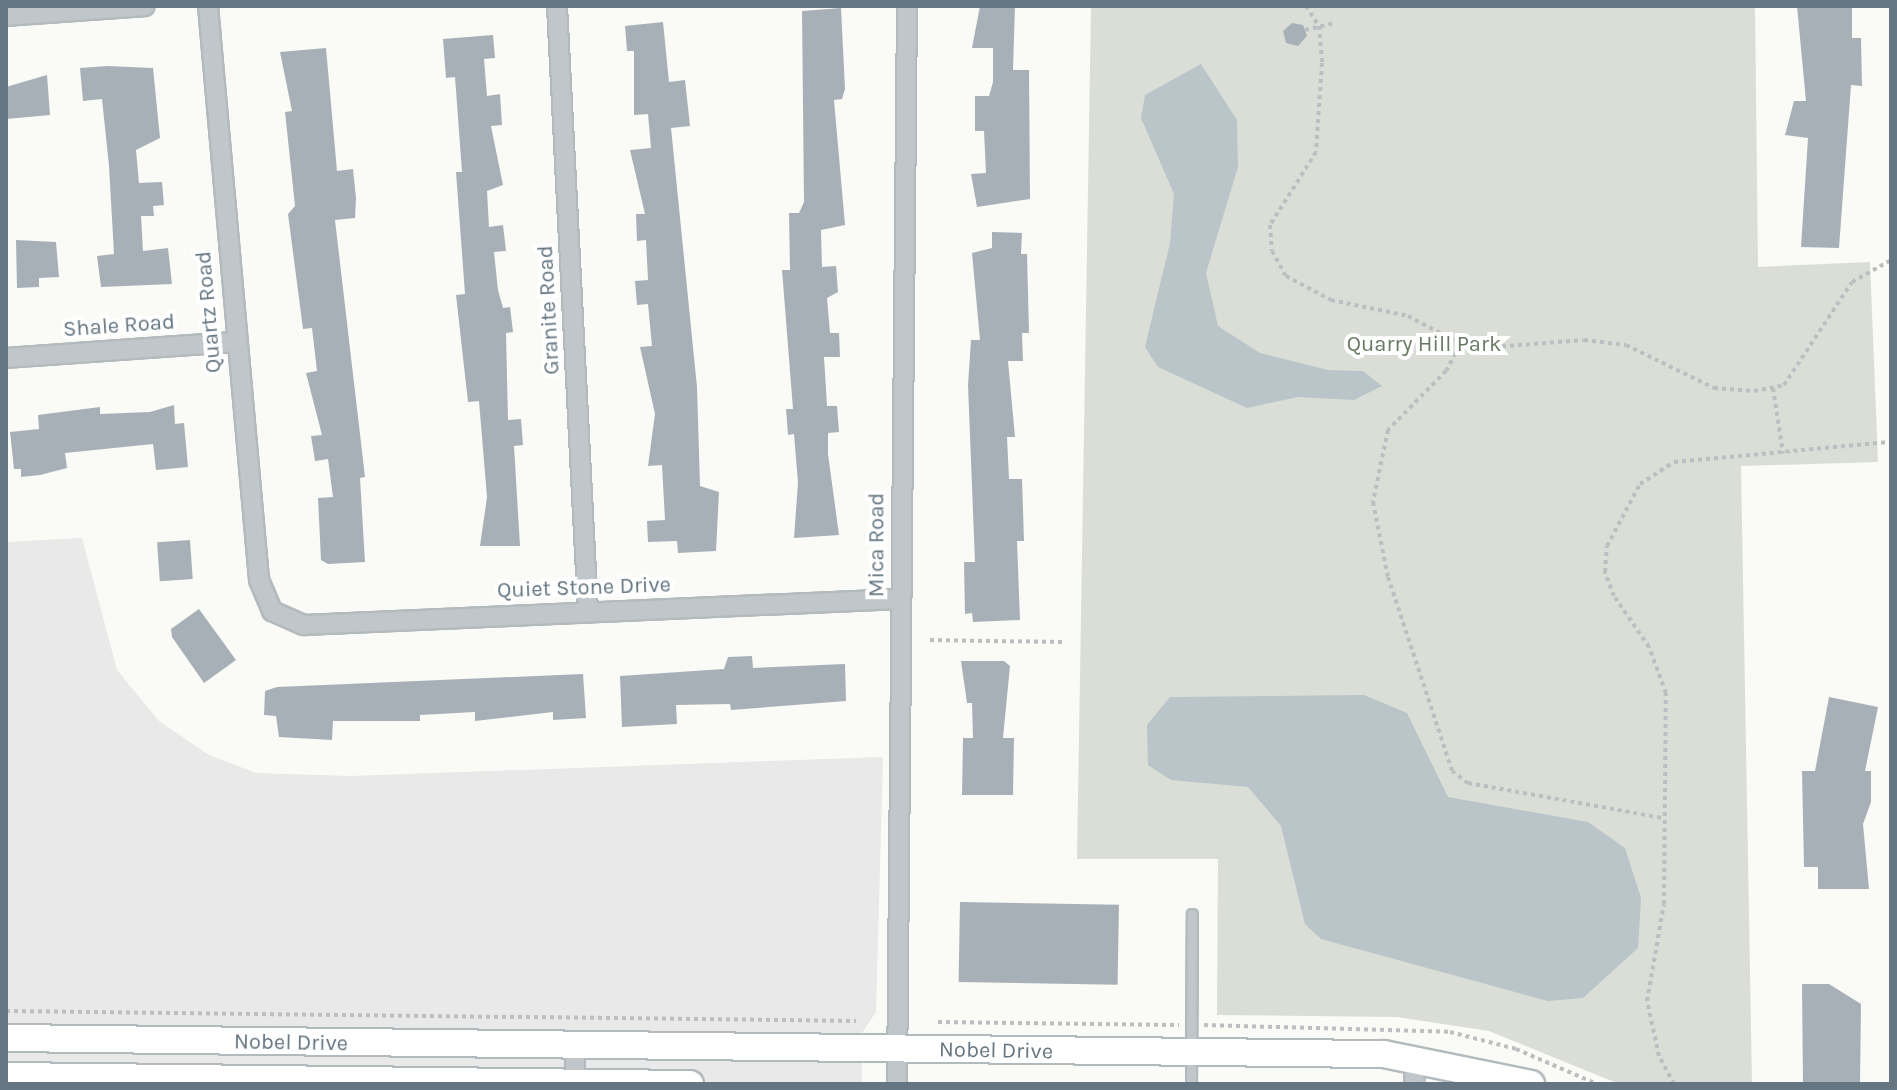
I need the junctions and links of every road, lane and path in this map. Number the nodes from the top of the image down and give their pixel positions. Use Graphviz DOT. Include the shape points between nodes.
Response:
graph roads {
  1 [pos="145,6"];
  2 [pos="208,6"];
  3 [pos="557,6"];
  4 [pos="907,6"];
  5 [pos="1306,6"];
  6 [pos="6,16"];
  7 [pos="1335,23"];
  8 [pos="1319,26"];
  9 [pos="1305,30"];
  10 [pos="1891,260"];
  11 [pos="235,342"];
  12 [pos="1459,345"];
  13 [pos="6,358"];
  14 [pos="1773,388"];
  15 [pos="1891,442"];
  16 [pos="1783,453"];
  17 [pos="900,599"];
  18 [pos="272,611"];
  19 [pos="588,611"];
  20 [pos="930,640"];
  21 [pos="1064,642"];
  22 [pos="1662,818"];
  23 [pos="1192,914"];
  24 [pos="6,1011"];
  25 [pos="856,1021"];
  26 [pos="6,1038"];
  27 [pos="575,1047"];
  28 [pos="897,1050"];
  29 [pos="1191,1052"];
  30 [pos="1416,1057"];
  31 [pos="6,1076"];
  32 [pos="575,1082"];
  33 [pos="690,1084"];
  34 [pos="897,1084"];
  35 [pos="1191,1084"];
  36 [pos="1414,1084"];
  37 [pos="1531,1084"];
  38 [pos="1674,1084"];
  1 -- 6 [label="street"];
  2 -- 11 [label="street, Quartz Road"];
  3 -- 19 [label="street, Granite Road"];
  4 -- 17 [label="street, Mica Road"];
  5 -- 8 [label="path"];
  7 -- 8 [label="path"];
  8 -- 9 [label="path"];
  8 -- 12 [label="path" via="1316,152 1270,225 1272,251 1286,276 1331,300 1408,316"];
  10 -- 14 [label="path" via="1852,282 1827,312 1807,357 1784,385"];
  11 -- 13 [label="street, Shale Road"];
  11 -- 18 [label="street, Quartz Road" via="259,580"];
  12 -- 14 [label="path" via="1612,343 1714,388"];
  12 -- 22 [label="path" via="1446,371 1388,430 1373,502 1388,577 1452,771 1468,783"];
  14 -- 16 [label="path"];
  15 -- 16 [label="path"];
  16 -- 22 [label="path" via="1698,456 1652,473 1627,500 1607,546 1605,572 1614,596 1664,680"];
  17 -- 19 [label="street, Quiet Stone Drive"];
  17 -- 28 [label="street, Mica Road"];
  18 -- 19 [label="street, Quiet Stone Drive" via="304,625"];
  20 -- 21 [label="path"];
  22 -- 38 [label="path" via="1663,917 1647,1001 1659,1056"];
  23 -- 29 [label="lane"];
  24 -- 25 [label="path"];
  26 -- 27 [label="street, Nobel Drive"];
  27 -- 28 [label="street, Nobel Drive"];
  27 -- 32 [label="street"];
  28 -- 29 [label="street, Nobel Drive"];
  28 -- 34 [label="street, Mica Road"];
  29 -- 30 [label="street, Nobel Drive"];
  29 -- 35 [label="lane"];
  30 -- 36 [label="street"];
  30 -- 37 [label="street, Nobel Drive"];
  31 -- 32 [label="street, Nobel Drive"];
  32 -- 33 [label="street, Nobel Drive"];
}
